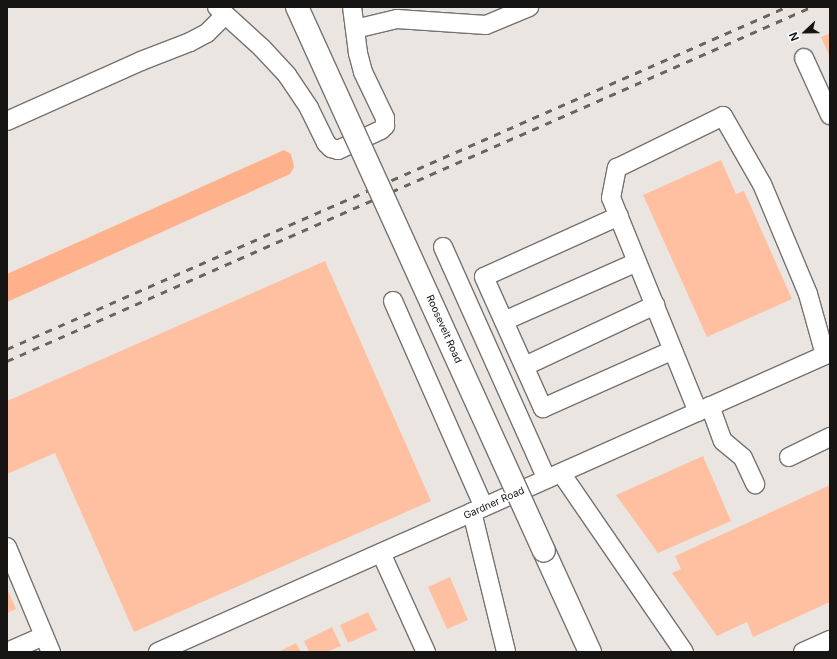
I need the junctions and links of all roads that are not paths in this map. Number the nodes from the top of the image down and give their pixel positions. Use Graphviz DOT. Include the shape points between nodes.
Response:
graph roads {
  1 [pos="297,7"];
  2 [pos="352,7"];
  3 [pos="529,7"];
  4 [pos="221,11"];
  5 [pos="355,29"];
  6 [pos="804,58"];
  7 [pos="830,115"];
  8 [pos="7,121"];
  9 [pos="618,216"];
  10 [pos="443,247"];
  11 [pos="637,262"];
  12 [pos="393,301"];
  13 [pos="655,305"];
  14 [pos="504,321"];
  15 [pos="673,350"];
  16 [pos="827,354"];
  17 [pos="525,366"];
  18 [pos="704,409"];
  19 [pos="830,437"];
  20 [pos="789,457"];
  21 [pos="554,476"];
  22 [pos="755,484"];
  23 [pos="478,510"];
  24 [pos="7,547"];
  25 [pos="381,553"];
  26 [pos="830,640"];
  27 [pos="47,644"];
  28 [pos="8,652"];
  29 [pos="158,652"];
  30 [pos="426,652"];
  31 [pos="506,652"];
  32 [pos="590,652"];
  33 [pos="684,652"];
  34 [pos="803,652"];
  1 -- 32 [label="main road, Roosevelt Road, bridge"];
  2 -- 5 [label="street"];
  3 -- 5 [label="street" via="486,25 397,19"];
  4 -- 5 [label="street" via="262,48 287,76 308,108 326,143 338,150 385,126 385,118 363,72"];
  4 -- 8 [label="street" via="206,33 190,42"];
  6 -- 7 [label="street"];
  9 -- 11 [label="street"];
  9 -- 14 [label="street" via="484,278"];
  9 -- 16 [label="street" via="611,198 617,168 723,116 762,184 808,294"];
  10 -- 21 [label="street"];
  11 -- 13 [label="street"];
  11 -- 14 [label="street"];
  12 -- 23 [label="street"];
  13 -- 15 [label="street"];
  13 -- 17 [label="street"];
  14 -- 17 [label="street"];
  15 -- 17 [label="street" via="543,408"];
  15 -- 18 [label="street"];
  16 -- 18 [label="street, Gardner Road"];
  18 -- 21 [label="street, Gardner Road"];
  18 -- 22 [label="street" via="723,440 743,458"];
  19 -- 20 [label="street"];
  21 -- 23 [label="street, Gardner Road"];
  21 -- 33 [label="street"];
  23 -- 25 [label="street, Gardner Road"];
  23 -- 31 [label="street"];
  24 -- 27 [label="street"];
  25 -- 29 [label="street, Gardner Road"];
  25 -- 30 [label="street"];
  26 -- 34 [label="street"];
  27 -- 28 [label="street"];
}
